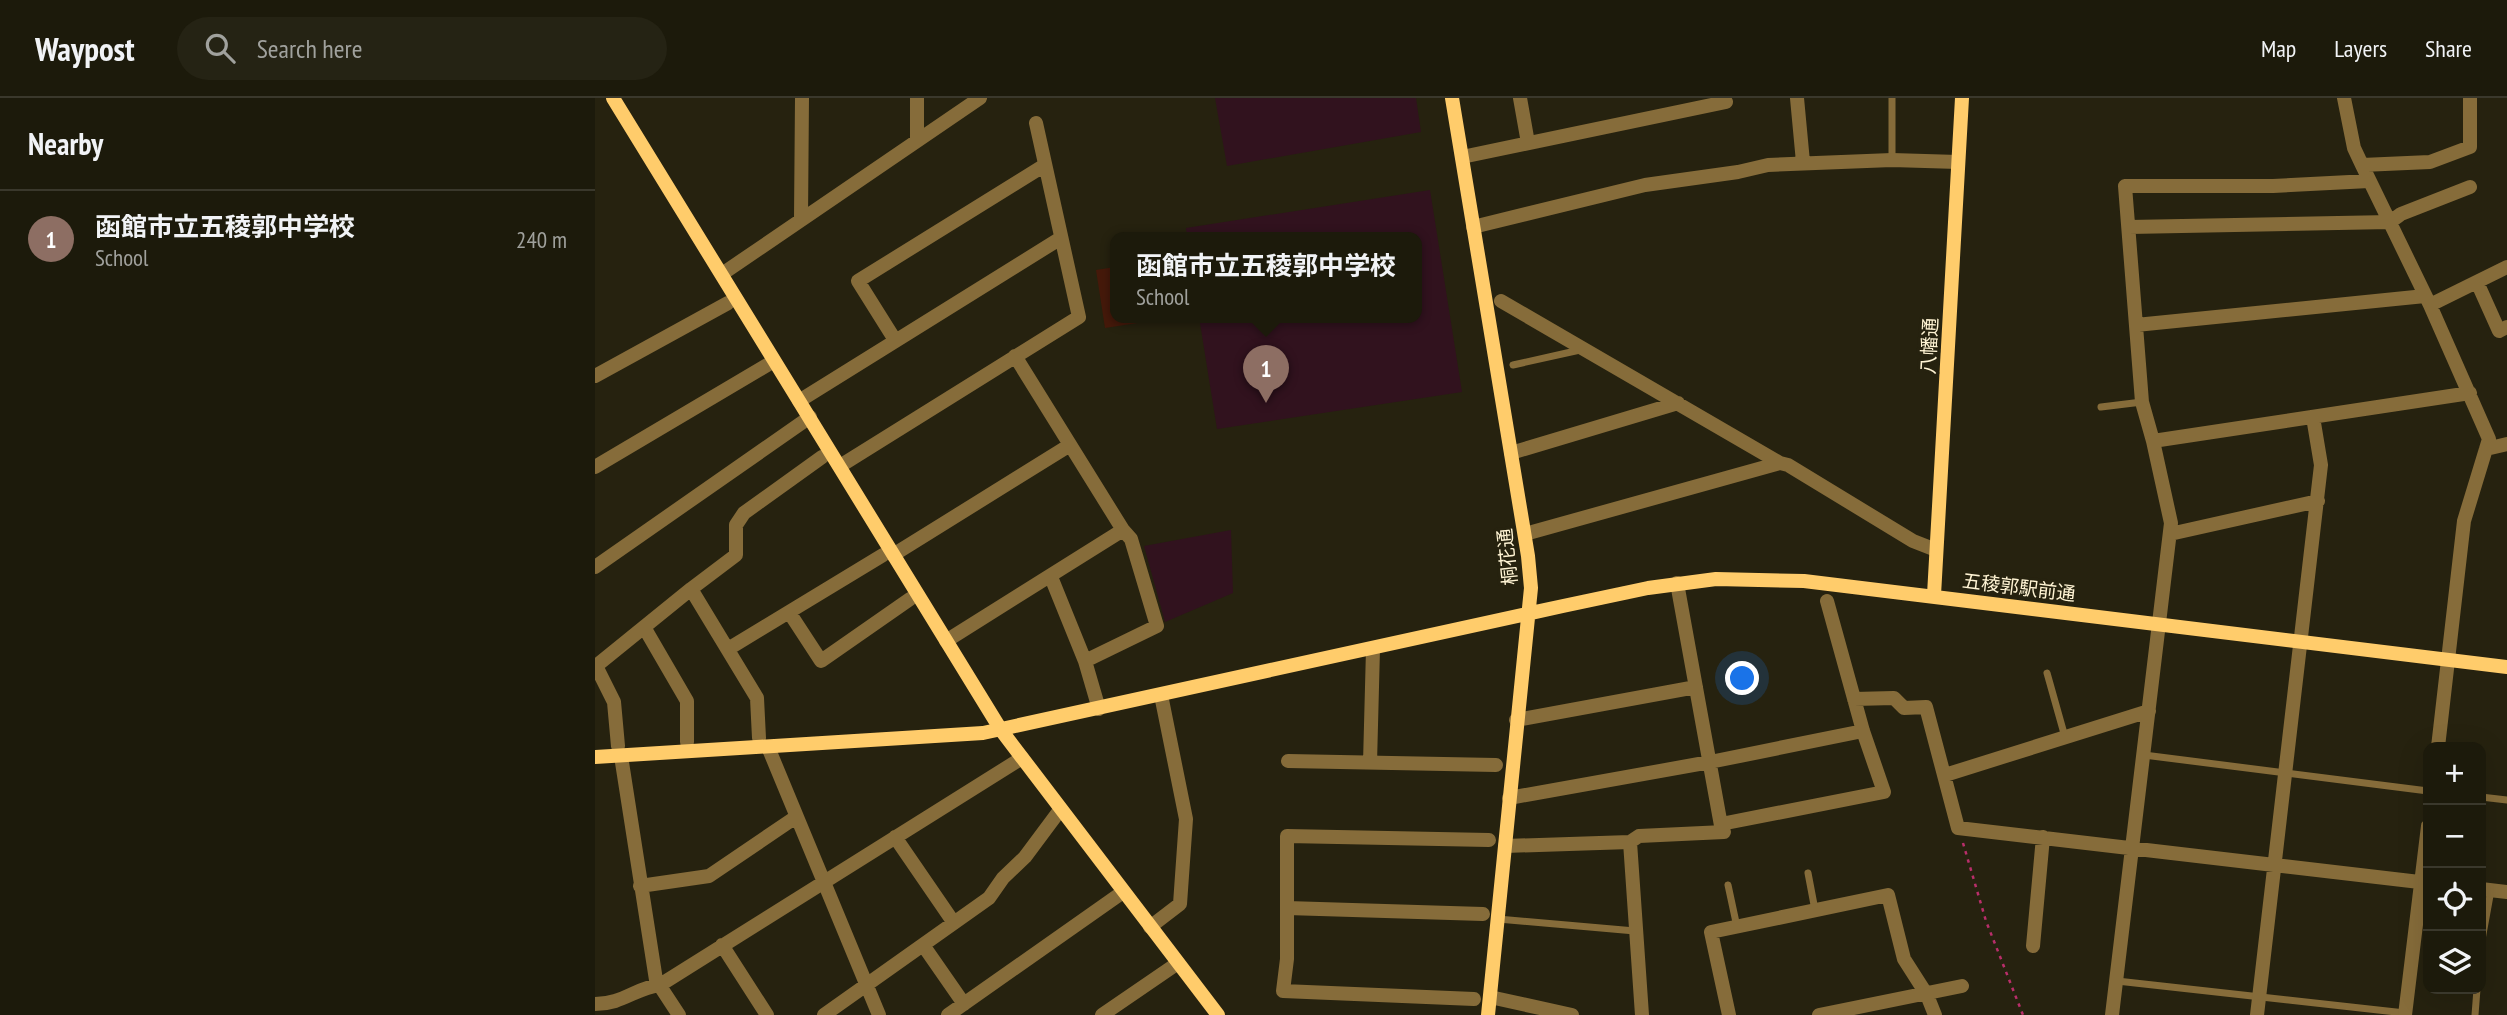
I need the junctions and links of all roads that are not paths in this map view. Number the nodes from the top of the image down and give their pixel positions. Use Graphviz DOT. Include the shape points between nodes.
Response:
graph roads {
  1 [pos="613,98"];
  2 [pos="802,98"];
  3 [pos="917,98"];
  4 [pos="980,98"];
  5 [pos="1452,98"];
  6 [pos="1520,98"];
  7 [pos="1797,98"];
  8 [pos="1892,98"];
  9 [pos="1962,98"];
  10 [pos="2344,98"];
  11 [pos="2470,98"];
  12 [pos="1726,103"];
  13 [pos="1036,123"];
  14 [pos="918,140"];
  15 [pos="1528,143"];
  16 [pos="1462,157"];
  17 [pos="1892,160"];
  18 [pos="1803,162"];
  19 [pos="1958,162"];
  20 [pos="1045,165"];
  21 [pos="2362,165"];
  22 [pos="2369,181"];
  23 [pos="2470,187"];
  24 [pos="801,218"];
  25 [pos="2390,222"];
  26 [pos="1473,228"];
  27 [pos="2129,228"];
  28 [pos="1061,238"];
  29 [pos="2507,267"];
  30 [pos="722,274"];
  31 [pos="2477,282"];
  32 [pos="2427,300"];
  33 [pos="1501,301"];
  34 [pos="728,303"];
  35 [pos="2136,325"];
  36 [pos="2507,327"];
  37 [pos="895,340"];
  38 [pos="1584,349"];
  39 [pos="1015,356"];
  40 [pos="774,361"];
  41 [pos="1513,366"];
  42 [pos="595,376"];
  43 [pos="2470,393"];
  44 [pos="799,401"];
  45 [pos="2142,402"];
  46 [pos="1678,403"];
  47 [pos="2101,407"];
  48 [pos="810,417"];
  49 [pos="2313,417"];
  50 [pos="2153,442"];
  51 [pos="1070,444"];
  52 [pos="2507,444"];
  53 [pos="2486,449"];
  54 [pos="1511,453"];
  55 [pos="822,457"];
  56 [pos="1780,463"];
  57 [pos="840,466"];
  58 [pos="595,467"];
  59 [pos="2318,501"];
  60 [pos="1123,530"];
  61 [pos="1525,534"];
  62 [pos="2170,534"];
  63 [pos="1936,550"];
  64 [pos="888,555"];
  65 [pos="595,566"];
  66 [pos="1051,577"];
  67 [pos="1677,583"];
  68 [pos="691,589"];
  69 [pos="1934,595"];
  70 [pos="910,599"];
  71 [pos="1827,601"];
  72 [pos="789,612"];
  73 [pos="1527,614"];
  74 [pos="2160,624"];
  75 [pos="644,627"];
  76 [pos="946,641"];
  77 [pos="2302,642"];
  78 [pos="728,649"];
  79 [pos="1373,649"];
  80 [pos="2449,660"];
  81 [pos="1085,661"];
  82 [pos="2507,667"];
  83 [pos="2047,673"];
  84 [pos="1696,687"];
  85 [pos="1161,695"];
  86 [pos="1854,699"];
  87 [pos="1099,709"];
  88 [pos="2149,711"];
  89 [pos="1516,720"];
  90 [pos="1001,730"];
  91 [pos="1863,731"];
  92 [pos="2065,737"];
  93 [pos="687,742"];
  94 [pos="763,742"];
  95 [pos="2439,742"];
  96 [pos="620,751"];
  97 [pos="2144,755"];
  98 [pos="595,757"];
  99 [pos="1021,758"];
  100 [pos="1288,761"];
  101 [pos="1710,762"];
  102 [pos="1370,763"];
  103 [pos="1496,765"];
  104 [pos="2287,773"];
  105 [pos="1945,775"];
  106 [pos="2423,789"];
  107 [pos="1509,798"];
  108 [pos="2486,798"];
  109 [pos="2507,800"];
  110 [pos="1061,810"];
  111 [pos="796,817"];
  112 [pos="1723,830"];
  113 [pos="895,837"];
  114 [pos="2043,837"];
  115 [pos="1489,840"];
  116 [pos="1630,842"];
  117 [pos="1504,846"];
  118 [pos="2132,848"];
  119 [pos="2275,864"];
  120 [pos="1808,873"];
  121 [pos="825,881"];
  122 [pos="2423,883"];
  123 [pos="1728,885"];
  124 [pos="640,886"];
  125 [pos="2486,889"];
  126 [pos="1123,892"];
  127 [pos="2507,892"];
  128 [pos="2423,896"];
  129 [pos="1287,908"];
  130 [pos="1815,911"];
  131 [pos="1483,914"];
  132 [pos="1498,919"];
  133 [pos="954,923"];
  134 [pos="1150,927"];
  135 [pos="1737,927"];
  136 [pos="1635,931"];
  137 [pos="722,945"];
  138 [pos="923,945"];
  139 [pos="2033,946"];
  140 [pos="1178,963"];
  141 [pos="2117,981"];
  142 [pos="867,984"];
  143 [pos="660,985"];
  144 [pos="1962,986"];
  145 [pos="2477,994"];
  146 [pos="1927,995"];
  147 [pos="1490,997"];
  148 [pos="2259,997"];
  149 [pos="1474,999"];
  150 [pos="964,1003"];
  151 [pos="595,1004"];
  152 [pos="2405,1014"];
  153 [pos="678,1015"];
  154 [pos="767,1015"];
  155 [pos="824,1015"];
  156 [pos="879,1015"];
  157 [pos="948,1015"];
  158 [pos="1102,1015"];
  159 [pos="1219,1015"];
  160 [pos="1488,1015"];
  161 [pos="1572,1015"];
  162 [pos="1642,1015"];
  163 [pos="1729,1015"];
  164 [pos="1819,1015"];
  165 [pos="1935,1015"];
  166 [pos="2112,1015"];
  167 [pos="2257,1015"];
  168 [pos="2475,1015"];
  1 -- 30 [label="street"];
  2 -- 24 [label="street"];
  3 -- 14 [label="street"];
  4 -- 14 [label="street"];
  5 -- 16 [label="street, 桐花通"];
  6 -- 15 [label="street"];
  7 -- 18 [label="street"];
  8 -- 17 [label="lane"];
  9 -- 19 [label="street, 八幡通"];
  10 -- 21 [label="street"];
  11 -- 21 [label="street" via="2470,147 2430,162"];
  12 -- 15 [label="street"];
  13 -- 20 [label="street"];
  14 -- 24 [label="street"];
  15 -- 16 [label="street"];
  16 -- 26 [label="street, 桐花通"];
  17 -- 18 [label="street"];
  17 -- 19 [label="street"];
  18 -- 26 [label="street" via="1645,185"];
  19 -- 63 [label="street, 八幡通"];
  20 -- 28 [label="street"];
  20 -- 37 [label="street" via="859,281"];
  21 -- 22 [label="street"];
  22 -- 25 [label="street"];
  22 -- 27 [label="street" via="2273,187 2125,179"];
  23 -- 25 [label="street"];
  24 -- 30 [label="street"];
  25 -- 27 [label="street"];
  25 -- 32 [label="street"];
  26 -- 54 [label="street, 桐花通"];
  27 -- 35 [label="street"];
  28 -- 37 [label="street"];
  28 -- 39 [label="street" via="1079,317"];
  29 -- 31 [label="street"];
  30 -- 40 [label="street"];
  31 -- 32 [label="street"];
  31 -- 36 [label="street" via="2499,331"];
  32 -- 35 [label="street"];
  32 -- 43 [label="street"];
  33 -- 38 [label="street"];
  34 -- 42 [label="street"];
  35 -- 45 [label="street"];
  37 -- 44 [label="street"];
  38 -- 41 [label="lane"];
  38 -- 46 [label="street"];
  39 -- 51 [label="street"];
  39 -- 57 [label="street"];
  40 -- 44 [label="street"];
  40 -- 58 [label="street"];
  43 -- 49 [label="street"];
  43 -- 53 [label="street" via="2489,439"];
  44 -- 48 [label="street"];
  45 -- 47 [label="lane"];
  45 -- 50 [label="street"];
  46 -- 54 [label="street"];
  46 -- 56 [label="street"];
  48 -- 57 [label="street"];
  48 -- 65 [label="street"];
  49 -- 50 [label="street"];
  49 -- 59 [label="street" via="2322,465"];
  50 -- 62 [label="street"];
  51 -- 60 [label="street"];
  51 -- 64 [label="street"];
  52 -- 53 [label="street"];
  53 -- 80 [label="street" via="2463,521"];
  54 -- 61 [label="street, 桐花通"];
  55 -- 68 [label="street" via="744,513 736,525 736,555"];
  56 -- 61 [label="street"];
  56 -- 63 [label="street"];
  57 -- 64 [label="street"];
  59 -- 62 [label="street"];
  59 -- 77 [label="street"];
  60 -- 66 [label="street"];
  60 -- 81 [label="street" via="1131,539 1157,626"];
  61 -- 73 [label="street, 桐花通" via="1531,588"];
  62 -- 74 [label="street"];
  63 -- 69 [label="street, 八幡通"];
  64 -- 72 [label="street"];
  64 -- 76 [label="street"];
  66 -- 76 [label="street"];
  66 -- 81 [label="street"];
  67 -- 69 [label="street, 五稜郭駅前通" via="1776,579"];
  67 -- 73 [label="street, 五稜郭駅前通"];
  67 -- 84 [label="street"];
  68 -- 75 [label="street"];
  68 -- 78 [label="street"];
  69 -- 74 [label="street, 五稜郭駅前通"];
  70 -- 72 [label="street" via="821,661"];
  71 -- 86 [label="street"];
  72 -- 78 [label="street"];
  73 -- 79 [label="street, 五稜郭駅前通"];
  73 -- 89 [label="street, 桐花通"];
  74 -- 77 [label="street, 五稜郭駅前通"];
  74 -- 88 [label="street"];
  75 -- 93 [label="street" via="687,701"];
  75 -- 96 [label="street" via="596,666 614,702"];
  76 -- 90 [label="street"];
  77 -- 80 [label="street, 五稜郭駅前通"];
  77 -- 104 [label="street"];
  78 -- 94 [label="street" via="757,698"];
  79 -- 85 [label="street, 五稜郭駅前通"];
  79 -- 102 [label="street"];
  80 -- 82 [label="street, 五稜郭駅前通"];
  80 -- 95 [label="street"];
  81 -- 87 [label="street"];
  83 -- 92 [label="lane"];
  84 -- 89 [label="street"];
  84 -- 101 [label="street"];
  85 -- 87 [label="street, 五稜郭駅前通"];
  85 -- 134 [label="street" via="1186,819 1180,904"];
  86 -- 91 [label="street"];
  86 -- 105 [label="street" via="1894,698 1904,708 1926,706"];
  87 -- 90 [label="street, 五稜郭駅前通"];
  88 -- 92 [label="street"];
  88 -- 97 [label="street"];
  89 -- 107 [label="street, 桐花通"];
  90 -- 94 [label="street, 五稜郭駅前通"];
  90 -- 99 [label="street"];
  91 -- 101 [label="street"];
  91 -- 112 [label="street" via="1884,792"];
  92 -- 105 [label="street"];
  94 -- 96 [label="street, 五稜郭駅前通"];
  94 -- 111 [label="street"];
  96 -- 98 [label="street, 五稜郭駅前通"];
  96 -- 124 [label="street"];
  97 -- 104 [label="lane"];
  97 -- 118 [label="street"];
  99 -- 110 [label="street"];
  99 -- 113 [label="street"];
  100 -- 102 [label="street"];
  101 -- 107 [label="street"];
  101 -- 112 [label="street"];
  102 -- 103 [label="street"];
  104 -- 106 [label="lane"];
  104 -- 119 [label="street"];
  105 -- 114 [label="street" via="1958,828"];
  107 -- 117 [label="street, 桐花通"];
  108 -- 109 [label="lane"];
  110 -- 126 [label="street"];
  110 -- 133 [label="street" via="989,898"];
  111 -- 121 [label="street"];
  111 -- 124 [label="street" via="709,876"];
  112 -- 116 [label="street" via="1639,836"];
  113 -- 121 [label="street"];
  113 -- 133 [label="street"];
  114 -- 118 [label="street"];
  114 -- 139 [label="street"];
  115 -- 129 [label="street" via="1287,836"];
  116 -- 117 [label="street"];
  116 -- 136 [label="street"];
  117 -- 132 [label="street, 桐花通"];
  118 -- 119 [label="street"];
  118 -- 141 [label="street"];
  119 -- 122 [label="street"];
  119 -- 148 [label="street"];
  120 -- 130 [label="lane"];
  121 -- 137 [label="street"];
  121 -- 142 [label="street"];
  123 -- 135 [label="lane"];
  124 -- 143 [label="street"];
  125 -- 127 [label="street"];
  126 -- 134 [label="street"];
  126 -- 150 [label="street"];
  128 -- 152 [label="street"];
  129 -- 131 [label="street"];
  129 -- 149 [label="street" via="1283,991"];
  130 -- 135 [label="street"];
  130 -- 146 [label="street" via="1888,895 1904,959"];
  132 -- 136 [label="lane"];
  132 -- 147 [label="street, 桐花通"];
  133 -- 138 [label="street"];
  134 -- 140 [label="street"];
  135 -- 163 [label="street" via="1710,932"];
  136 -- 162 [label="street"];
  137 -- 143 [label="street"];
  137 -- 154 [label="street"];
  138 -- 142 [label="street"];
  138 -- 150 [label="street"];
  140 -- 158 [label="street"];
  140 -- 159 [label="street"];
  141 -- 148 [label="lane"];
  141 -- 166 [label="street"];
  142 -- 155 [label="street"];
  142 -- 156 [label="street"];
  143 -- 151 [label="street" via="610,1004"];
  143 -- 153 [label="street"];
  144 -- 146 [label="street"];
  145 -- 168 [label="lane"];
  146 -- 164 [label="street"];
  146 -- 165 [label="street"];
  147 -- 160 [label="street, 桐花通"];
  147 -- 161 [label="street"];
  148 -- 152 [label="lane"];
  148 -- 167 [label="street"];
  150 -- 157 [label="street"];
}
